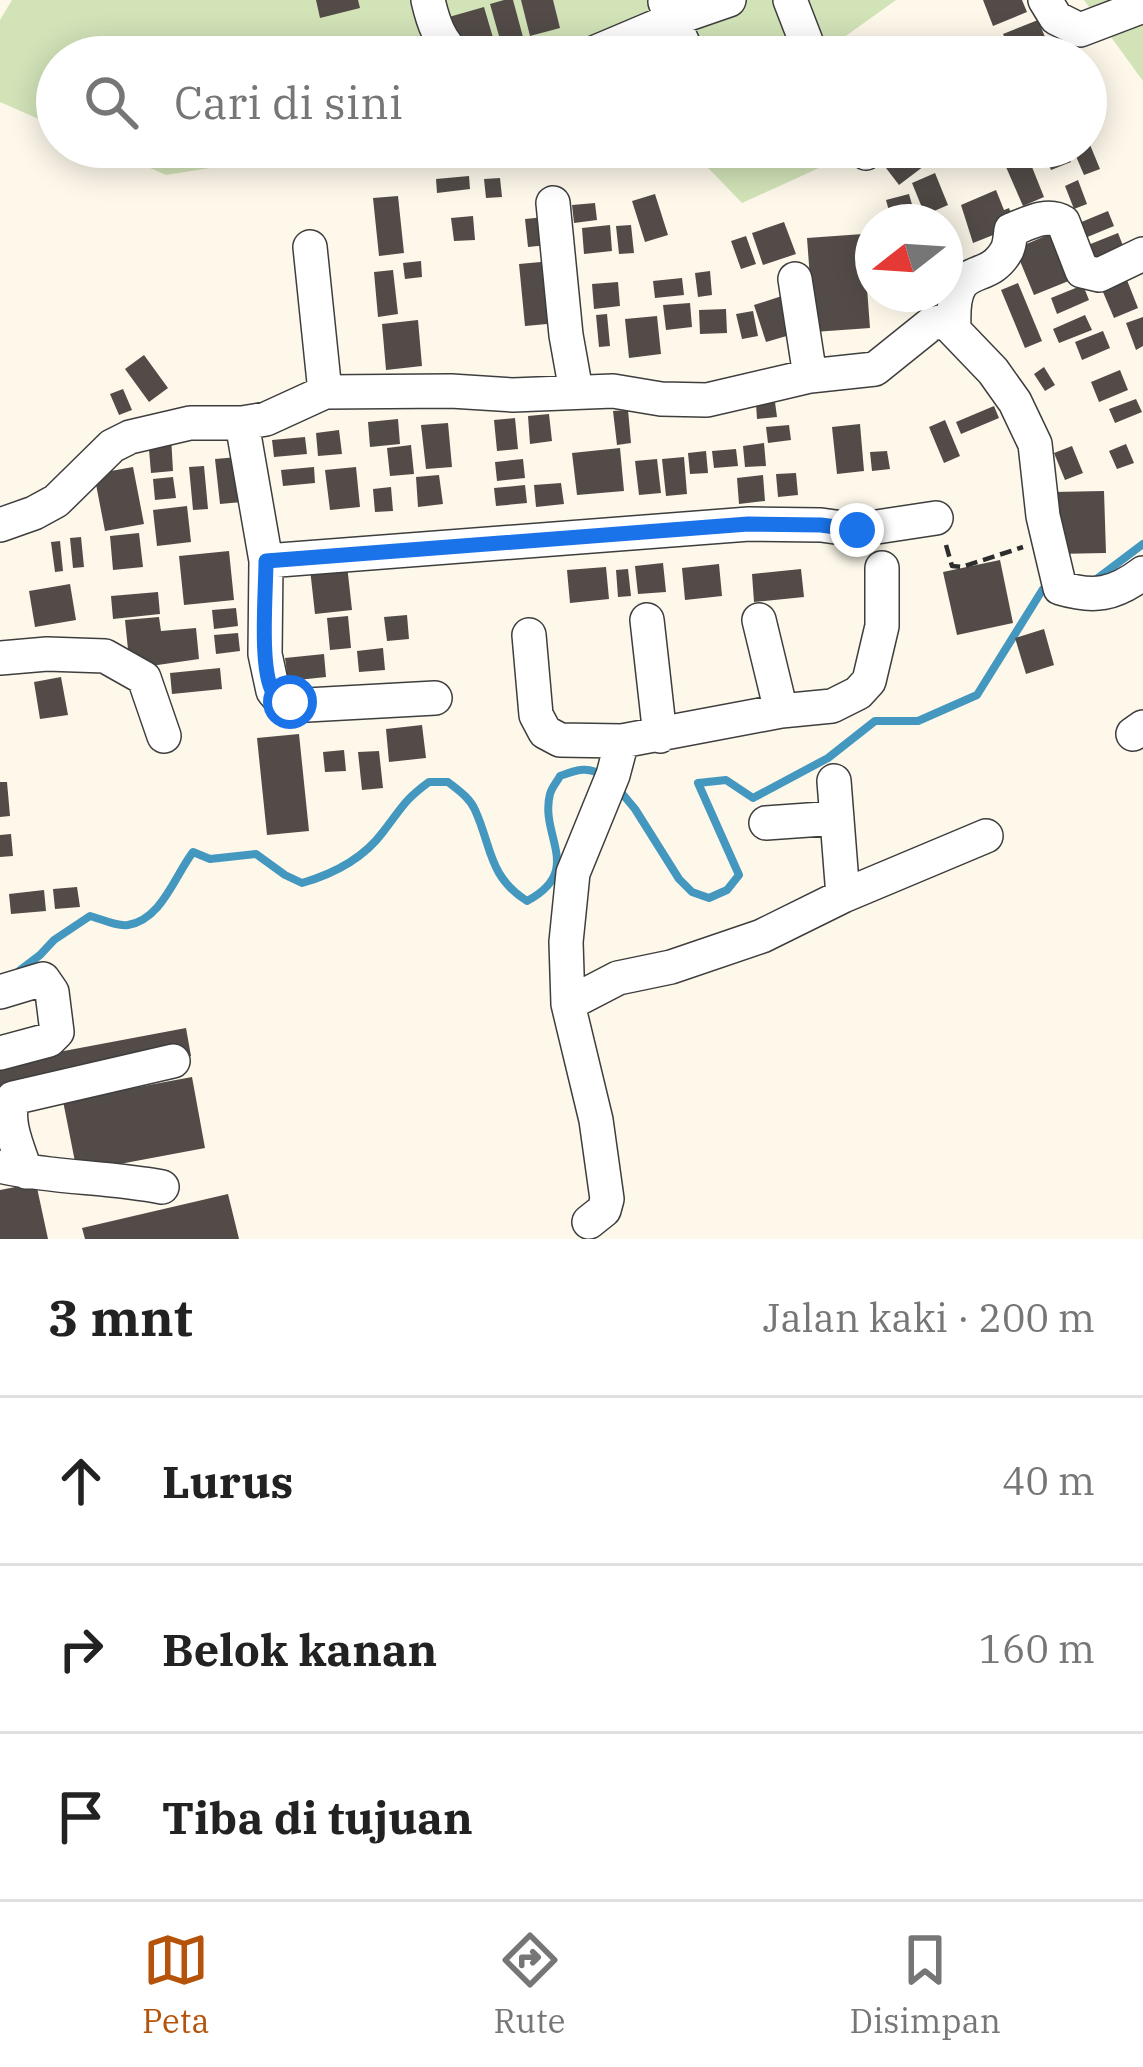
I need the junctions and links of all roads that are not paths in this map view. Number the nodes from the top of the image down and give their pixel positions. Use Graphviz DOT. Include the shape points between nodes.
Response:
graph roads {
  1 [pos="428,0"];
  2 [pos="729,0"];
  3 [pos="790,0"];
  4 [pos="1046,0"];
  5 [pos="1143,6"];
  6 [pos="669,9"];
  7 [pos="441,36"];
  8 [pos="621,36"];
  9 [pos="804,36"];
  10 [pos="553,203"];
  11 [pos="310,247"];
  12 [pos="1143,254"];
  13 [pos="794,279"];
  14 [pos="954,327"];
  15 [pos="810,376"];
  16 [pos="325,392"];
  17 [pos="576,392"];
  18 [pos="242,423"];
  19 [pos="936,518"];
  20 [pos="0,525"];
  21 [pos="266,561"];
  22 [pos="882,568"];
  23 [pos="1143,573"];
  24 [pos="647,620"];
  25 [pos="759,620"];
  26 [pos="529,634"];
  27 [pos="0,658"];
  28 [pos="435,698"];
  29 [pos="781,711"];
  30 [pos="164,736"];
  31 [pos="660,736"];
  32 [pos="622,741"];
  33 [pos="834,781"];
  34 [pos="837,818"];
  35 [pos="766,823"];
  36 [pos="986,836"];
  37 [pos="844,896"];
  38 [pos="0,992"];
  39 [pos="568,1004"];
  40 [pos="0,1053"];
  41 [pos="173,1060"];
  42 [pos="13,1169"];
  43 [pos="162,1186"];
  44 [pos="593,1231"];
  45 [pos="559,1239"];
  1 -- 7 [label="street"];
  2 -- 6 [label="street"];
  3 -- 9 [label="street"];
  4 -- 5 [label="street" via="1056,18 1080,30"];
  6 -- 8 [label="street"];
  10 -- 17 [label="street"];
  11 -- 16 [label="street"];
  12 -- 14 [label="street" via="1099,275 1082,271 1063,222 1041,218 1011,230 1007,250 963,280 953,300"];
  13 -- 15 [label="street"];
  14 -- 15 [label="street" via="931,324 875,369"];
  14 -- 23 [label="street" via="1015,402 1034,444 1060,588 1114,591"];
  15 -- 17 [label="street" via="707,400"];
  16 -- 17 [label="street"];
  16 -- 18 [label="street"];
  18 -- 20 [label="street" via="130,436 56,501"];
  18 -- 21 [label="street"];
  19 -- 21 [label="street" via="857,530 748,524"];
  21 -- 28 [label="street" via="265,654 279,698 308,705"];
  22 -- 29 [label="street" via="882,626 869,681 832,706"];
  24 -- 31 [label="street"];
  25 -- 29 [label="street"];
  26 -- 32 [label="street" via="536,715 545,732 560,740"];
  27 -- 30 [label="street" via="104,656 144,677"];
  29 -- 31 [label="street"];
  31 -- 32 [label="street"];
  32 -- 39 [label="street" via="573,874"];
  33 -- 34 [label="street"];
  34 -- 35 [label="street"];
  34 -- 37 [label="street"];
  36 -- 37 [label="street"];
  37 -- 39 [label="street" via="762,936 618,978"];
  38 -- 40 [label="street" via="43,979 57,1032"];
  39 -- 44 [label="street" via="607,1199"];
  41 -- 42 [label="street" via="14,1098"];
  42 -- 43 [label="street"];
  44 -- 45 [label="street"];
}
